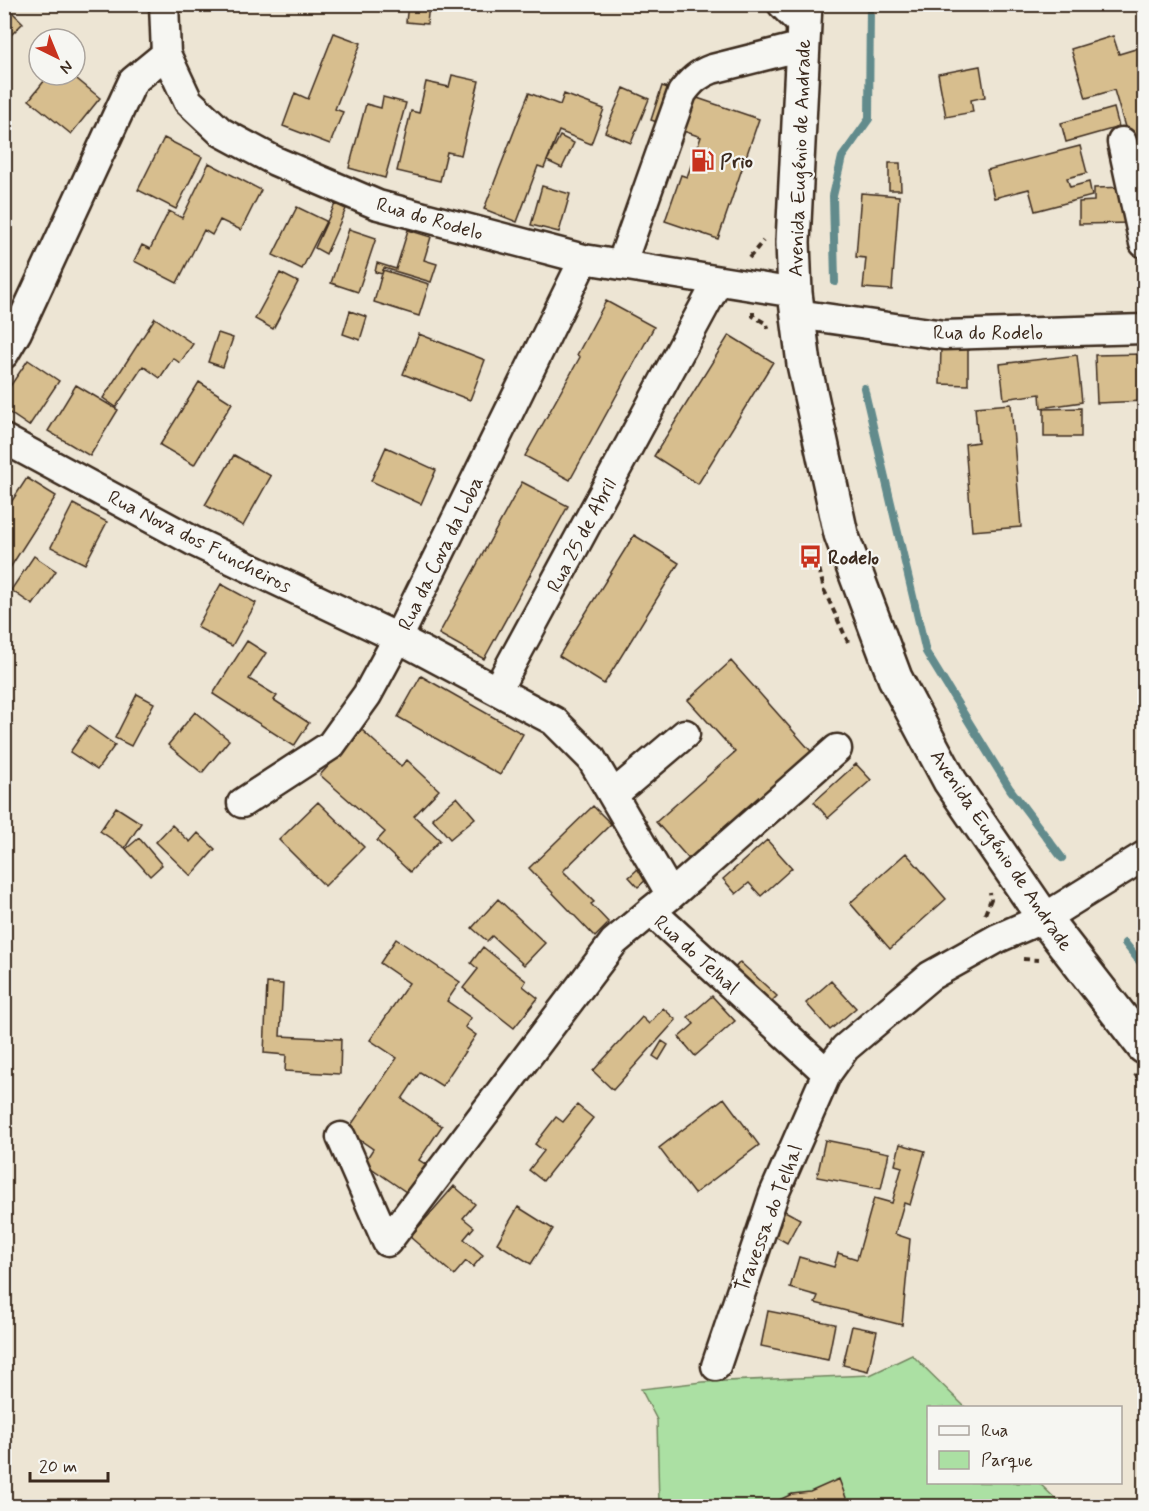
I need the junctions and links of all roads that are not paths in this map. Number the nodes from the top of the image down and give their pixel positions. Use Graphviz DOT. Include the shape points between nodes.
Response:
graph roads {
  1 [pos="164,4"];
  2 [pos="799,20"];
  3 [pos="166,54"];
  4 [pos="1122,142"];
  5 [pos="1144,243"];
  6 [pos="584,259"];
  7 [pos="621,265"];
  8 [pos="718,281"];
  9 [pos="796,303"];
  10 [pos="1144,328"];
  11 [pos="4,354"];
  12 [pos="4,439"];
  13 [pos="398,638"];
  14 [pos="497,690"];
  15 [pos="685,734"];
  16 [pos="837,749"];
  17 [pos="613,795"];
  18 [pos="242,803"];
  19 [pos="1144,856"];
  20 [pos="661,903"];
  21 [pos="1044,918"];
  22 [pos="1144,1047"];
  23 [pos="827,1073"];
  24 [pos="341,1137"];
  25 [pos="716,1365"];
  1 -- 3 [label="street, Rua do Rodelo"];
  2 -- 7 [label="street" via="700,74 682,93"];
  2 -- 9 [label="main road, Avenida Eugénio de Andrade" via="793,242"];
  3 -- 6 [label="street, Rua do Rodelo" via="188,101 221,132 275,161 378,205"];
  3 -- 11 [label="street" via="133,81"];
  4 -- 5 [label="street"];
  6 -- 7 [label="street, Rua do Rodelo"];
  6 -- 13 [label="street, Rua da Cova da Loba"];
  7 -- 8 [label="street, Rua do Rodelo"];
  8 -- 9 [label="street, Rua do Rodelo"];
  8 -- 14 [label="street, Rua 25 de Abril"];
  9 -- 10 [label="street, Rua do Rodelo" via="944,335"];
  9 -- 21 [label="main road, Avenida Eugénio de Andrade" via="804,364 841,534 895,678 950,781"];
  12 -- 13 [label="street, Rua Nova dos Funcheiros" via="195,542"];
  13 -- 14 [label="street"];
  13 -- 18 [label="street, Rua da Cova da Loba" via="367,695 331,745"];
  14 -- 17 [label="street" via="554,721 591,758"];
  15 -- 17 [label="street"];
  16 -- 20 [label="street"];
  17 -- 20 [label="street"];
  19 -- 21 [label="street"];
  20 -- 23 [label="street, Rua do Telhal"];
  20 -- 24 [label="street, Rua do Telhal" via="614,942 387,1242"];
  21 -- 22 [label="main road, Avenida Eugénio de Andrade"];
  21 -- 23 [label="street" via="998,938 930,976 844,1048"];
  23 -- 25 [label="street, Travessa do Telhal" via="774,1194"];
}
